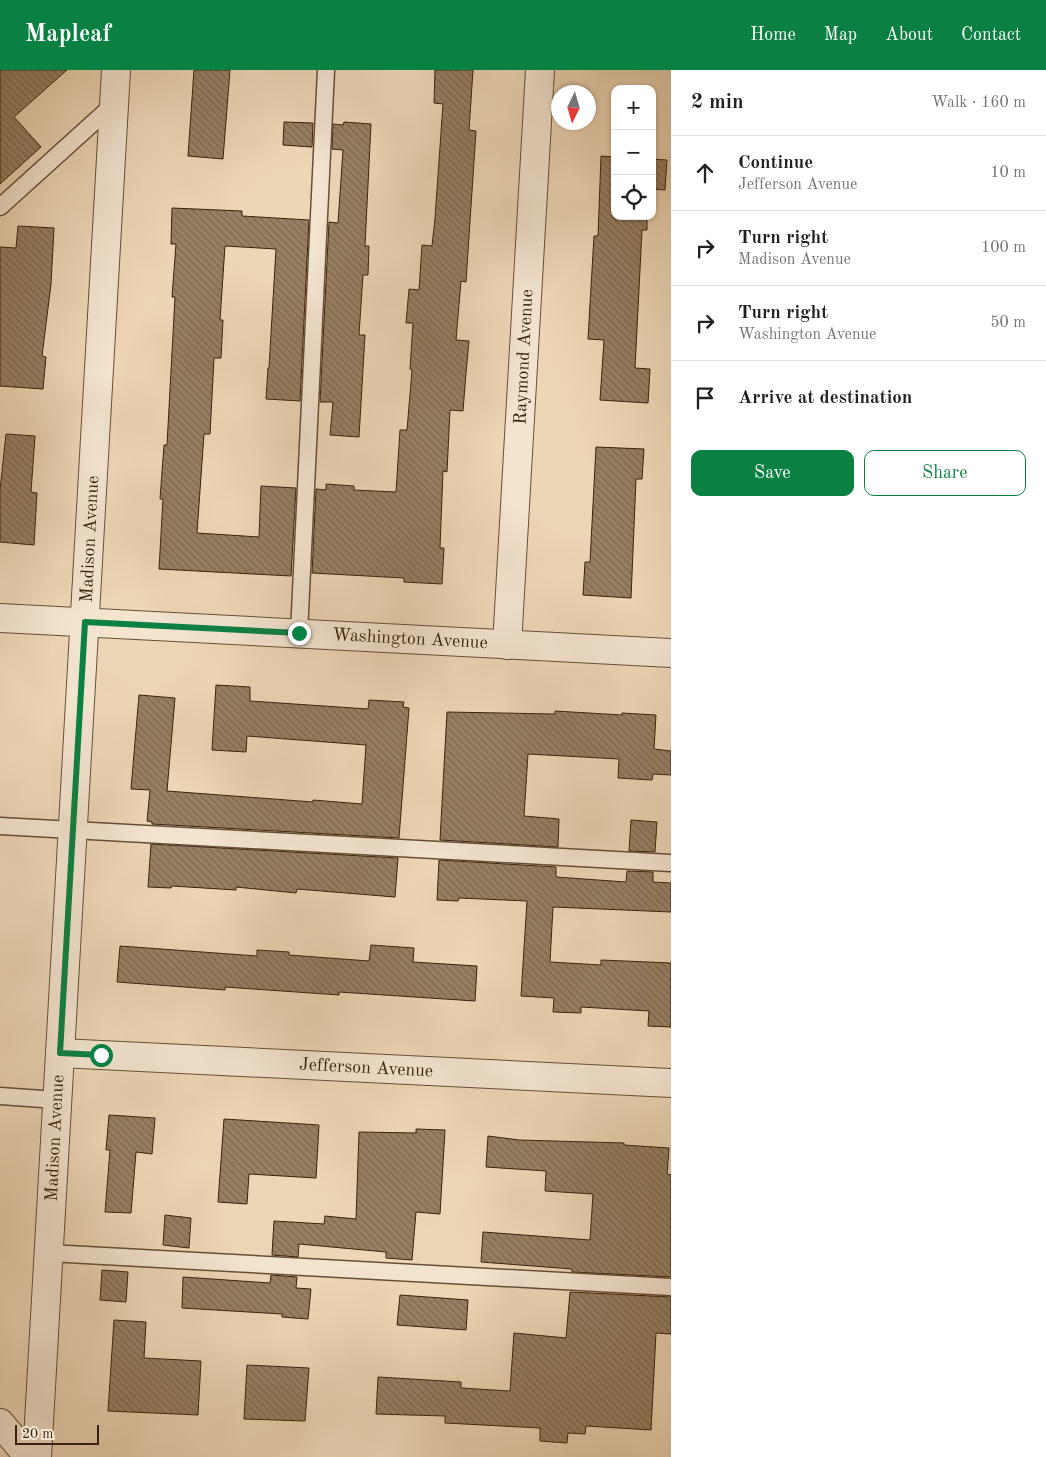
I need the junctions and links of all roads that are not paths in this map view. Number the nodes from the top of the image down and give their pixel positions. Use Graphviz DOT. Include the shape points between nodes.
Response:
graph roads {
  1 [pos="116,70"];
  2 [pos="326,70"];
  3 [pos="540,70"];
  4 [pos="114,104"];
  5 [pos="0,208"];
  6 [pos="0,618"];
  7 [pos="85,622"];
  8 [pos="299,633"];
  9 [pos="507,645"];
  10 [pos="671,654"];
  11 [pos="0,826"];
  12 [pos="73,830"];
  13 [pos="671,863"];
  14 [pos="60,1053"];
  15 [pos="671,1083"];
  16 [pos="0,1096"];
  17 [pos="58,1100"];
  18 [pos="48,1254"];
  19 [pos="671,1287"];
  20 [pos="0,1423"];
  21 [pos="29,1457"];
  22 [pos="37,1457"];
  1 -- 4 [label="street, Madison Avenue"];
  2 -- 8 [label="lane"];
  3 -- 9 [label="street, Raymond Avenue"];
  4 -- 5 [label="lane"];
  4 -- 7 [label="street, Madison Avenue"];
  6 -- 7 [label="street, Washington Avenue"];
  7 -- 8 [label="street, Washington Avenue"];
  7 -- 12 [label="street, Madison Avenue"];
  8 -- 9 [label="street, Washington Avenue"];
  9 -- 10 [label="street, Washington Avenue"];
  11 -- 12 [label="lane"];
  12 -- 13 [label="lane"];
  12 -- 14 [label="street, Madison Avenue"];
  14 -- 15 [label="street, Jefferson Avenue"];
  14 -- 17 [label="street, Madison Avenue"];
  16 -- 17 [label="lane"];
  17 -- 18 [label="street, Madison Avenue"];
  18 -- 19 [label="lane"];
  18 -- 22 [label="street, Madison Avenue"];
  20 -- 21 [label="street"];
}
